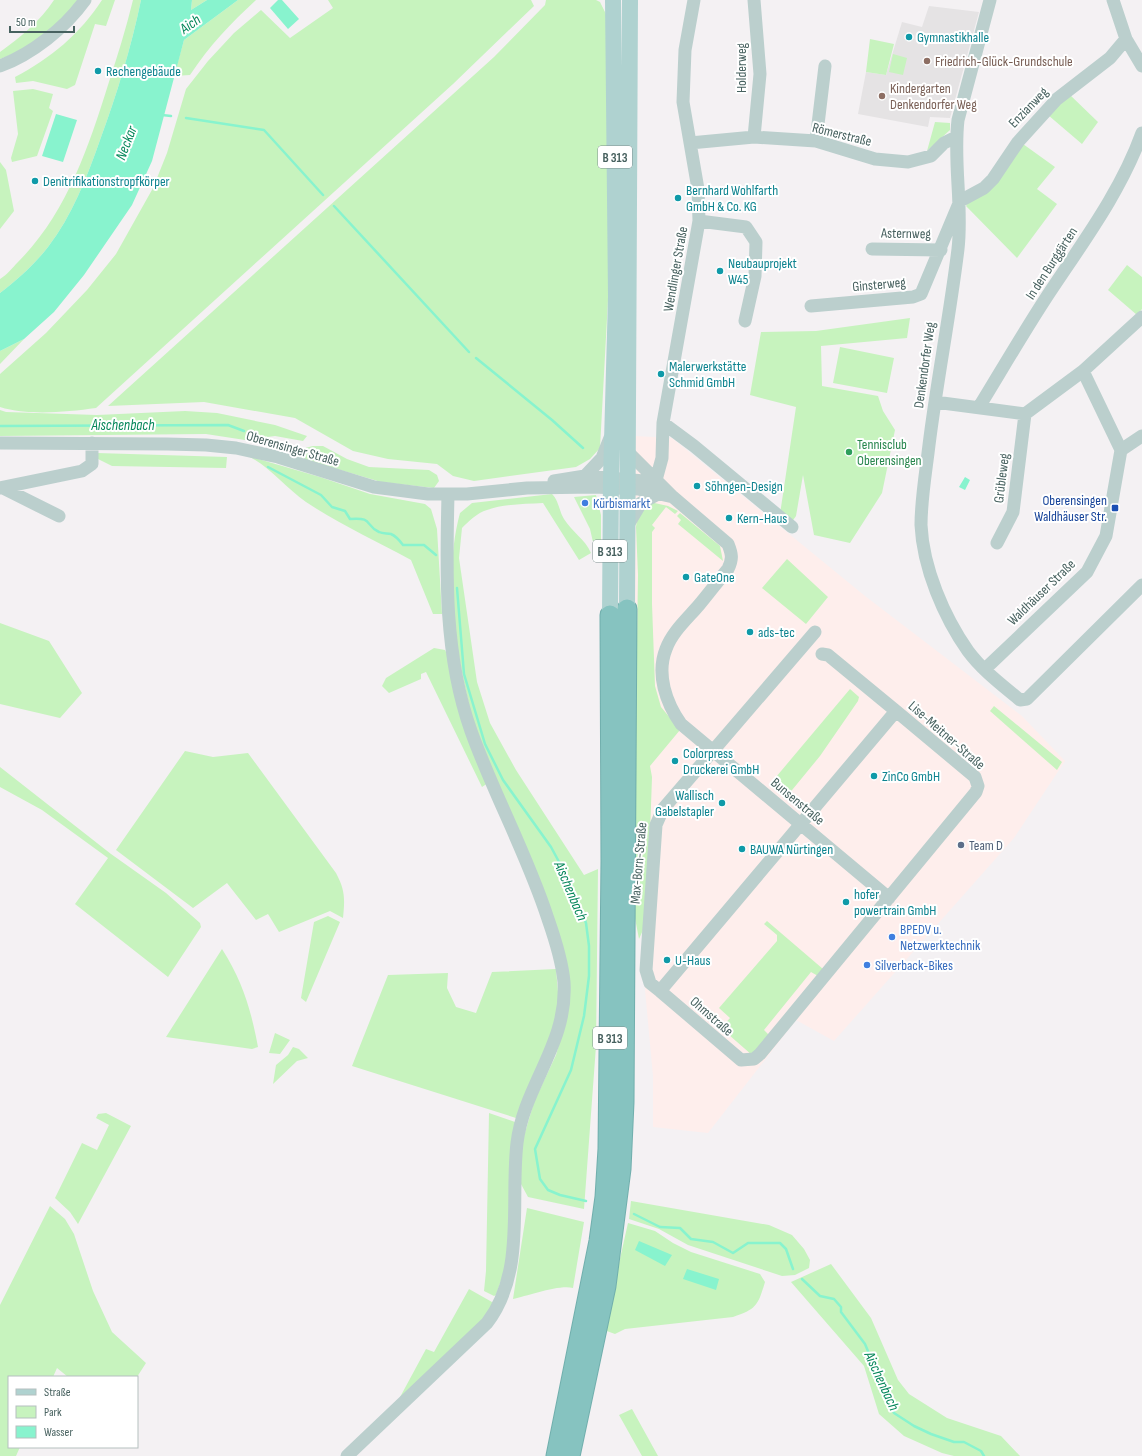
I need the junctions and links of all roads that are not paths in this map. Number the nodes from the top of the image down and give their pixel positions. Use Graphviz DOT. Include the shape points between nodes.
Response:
graph roads {
  1 [pos="85,0"];
  2 [pos="604,0"];
  3 [pos="613,0"];
  4 [pos="630,0"];
  5 [pos="694,0"];
  6 [pos="754,0"];
  7 [pos="990,0"];
  8 [pos="1113,0"];
  9 [pos="614,18"];
  10 [pos="1126,39"];
  11 [pos="0,66"];
  12 [pos="825,66"];
  13 [pos="1142,66"];
  14 [pos="1142,133"];
  15 [pos="754,136"];
  16 [pos="956,137"];
  17 [pos="816,141"];
  18 [pos="690,143"];
  19 [pos="960,201"];
  20 [pos="699,221"];
  21 [pos="872,249"];
  22 [pos="940,250"];
  23 [pos="811,306"];
  24 [pos="1142,317"];
  25 [pos="745,321"];
  26 [pos="1083,371"];
  27 [pos="935,402"];
  28 [pos="979,407"];
  29 [pos="1025,414"];
  30 [pos="663,423"];
  31 [pos="612,430"];
  32 [pos="1142,436"];
  33 [pos="0,443"];
  34 [pos="92,443"];
  35 [pos="1121,450"];
  36 [pos="627,451"];
  37 [pos="585,476"];
  38 [pos="656,480"];
  39 [pos="611,482"];
  40 [pos="628,484"];
  41 [pos="2,488"];
  42 [pos="527,488"];
  43 [pos="658,494"];
  44 [pos="448,495"];
  45 [pos="673,497"];
  46 [pos="59,516"];
  47 [pos="627,526"];
  48 [pos="792,527"];
  49 [pos="997,543"];
  50 [pos="1142,585"];
  51 [pos="618,612"];
  52 [pos="815,632"];
  53 [pos="822,654"];
  54 [pos="985,669"];
  55 [pos="896,711"];
  56 [pos="713,751"];
  57 [pos="801,824"];
  58 [pos="889,898"];
  59 [pos="660,992"];
  60 [pos="347,1456"];
  61 [pos="556,1456"];
  62 [pos="570,1456"];
  1 -- 11 [label="street" via="77,11 50,35 18,59"];
  2 -- 9 [label="street"];
  3 -- 9 [label="main road, B 313"];
  4 -- 36 [label="main road, B 313"];
  5 -- 18 [label="street, Wendlinger Straße" via="685,50 683,102"];
  6 -- 15 [label="street, Holderweg" via="760,74"];
  7 -- 16 [label="street, Denkendorfer Weg" via="958,120"];
  8 -- 10 [label="street"];
  9 -- 31 [label="main road, B 313" via="617,261"];
  10 -- 13 [label="street"];
  10 -- 19 [label="street, Enzianweg" via="1110,58 1057,99 1018,142 984,188"];
  12 -- 17 [label="street"];
  14 -- 28 [label="street, In den Burggärten" via="1125,175"];
  15 -- 17 [label="street, Römerstraße"];
  15 -- 18 [label="street, Römerstraße"];
  16 -- 17 [label="street, Römerstraße" via="944,143 931,156 908,162 875,159"];
  16 -- 19 [label="street, Denkendorfer Weg"];
  18 -- 20 [label="street, Wendlinger Straße" via="698,189"];
  19 -- 22 [label="street, Ginsterweg"];
  19 -- 27 [label="street, Denkendorfer Weg" via="958,249"];
  20 -- 25 [label="street" via="746,227 756,242 755,276"];
  20 -- 30 [label="street, Wendlinger Straße"];
  21 -- 22 [label="street, Asternweg"];
  22 -- 23 [label="street, Ginsterweg" via="921,294 913,297"];
  24 -- 26 [label="street"];
  26 -- 29 [label="street"];
  26 -- 35 [label="street"];
  27 -- 28 [label="street"];
  27 -- 54 [label="street, Denkendorfer Weg" via="921,526 938,597 949,621 969,652"];
  28 -- 29 [label="street"];
  29 -- 49 [label="street, Grübleweg" via="1013,512"];
  30 -- 38 [label="street, Wendlinger Straße" via="662,458"];
  30 -- 48 [label="street"];
  31 -- 37 [label="street" via="602,458"];
  31 -- 39 [label="main road, B 313"];
  32 -- 35 [label="street"];
  33 -- 34 [label="street, Oberensinger Straße"];
  34 -- 41 [label="street" via="92,464 82,471"];
  34 -- 44 [label="street, Oberensinger Straße" via="236,448 278,457 374,487 399,492"];
  35 -- 54 [label="street, Waldhäuser Straße" via="1106,536 1087,572"];
  36 -- 38 [label="street, Bunsenstraße"];
  36 -- 40 [label="main road, B 313"];
  37 -- 39 [label="street, Oberensinger Straße"];
  37 -- 42 [label="street, Oberensinger Straße"];
  38 -- 40 [label="street"];
  38 -- 45 [label="street, Bunsenstraße"];
  39 -- 40 [label="street"];
  39 -- 42 [label="street, Oberensinger Straße"];
  39 -- 51 [label="main road, B 313"];
  40 -- 43 [label="street, Bunsenstraße"];
  40 -- 47 [label="main road, B 313"];
  41 -- 46 [label="street"];
  42 -- 44 [label="street, Oberensinger Straße"];
  43 -- 45 [label="street, Bunsenstraße"];
  43 -- 47 [label="street" via="641,503"];
  44 -- 60 [label="street" via="447,606 461,697 471,731 537,886 561,962 564,982 563,1005 556,1038 520,1122 512,1254 501,1302 487,1323"];
  45 -- 56 [label="street, Bunsenstraße" via="722,538 732,552 728,569 671,639 663,661 663,683 672,712 681,724"];
  47 -- 51 [label="main road, B 313"];
  50 -- 54 [label="street, Denkendorfer Weg" via="1027,699 1020,700"];
  51 -- 61 [label="highway, B 313" via="605,1197 598,1248"];
  51 -- 62 [label="highway, B 313" via="624,1102 621,1169 606,1286"];
  52 -- 56 [label="street, Max-Born-Straße"];
  53 -- 55 [label="street" via="833,658"];
  55 -- 57 [label="street, Lise-Meitner-Straße"];
  55 -- 58 [label="street, Lise-Meitner-Straße" via="975,777 978,786 973,796"];
  56 -- 57 [label="street, Bunsenstraße"];
  56 -- 59 [label="street, Max-Born-Straße" via="664,809 656,825 646,970 650,983"];
  57 -- 58 [label="street, Bunsenstraße"];
  57 -- 59 [label="street"];
  58 -- 59 [label="street, Ohmstraße" via="754,1059 741,1060"];
}
